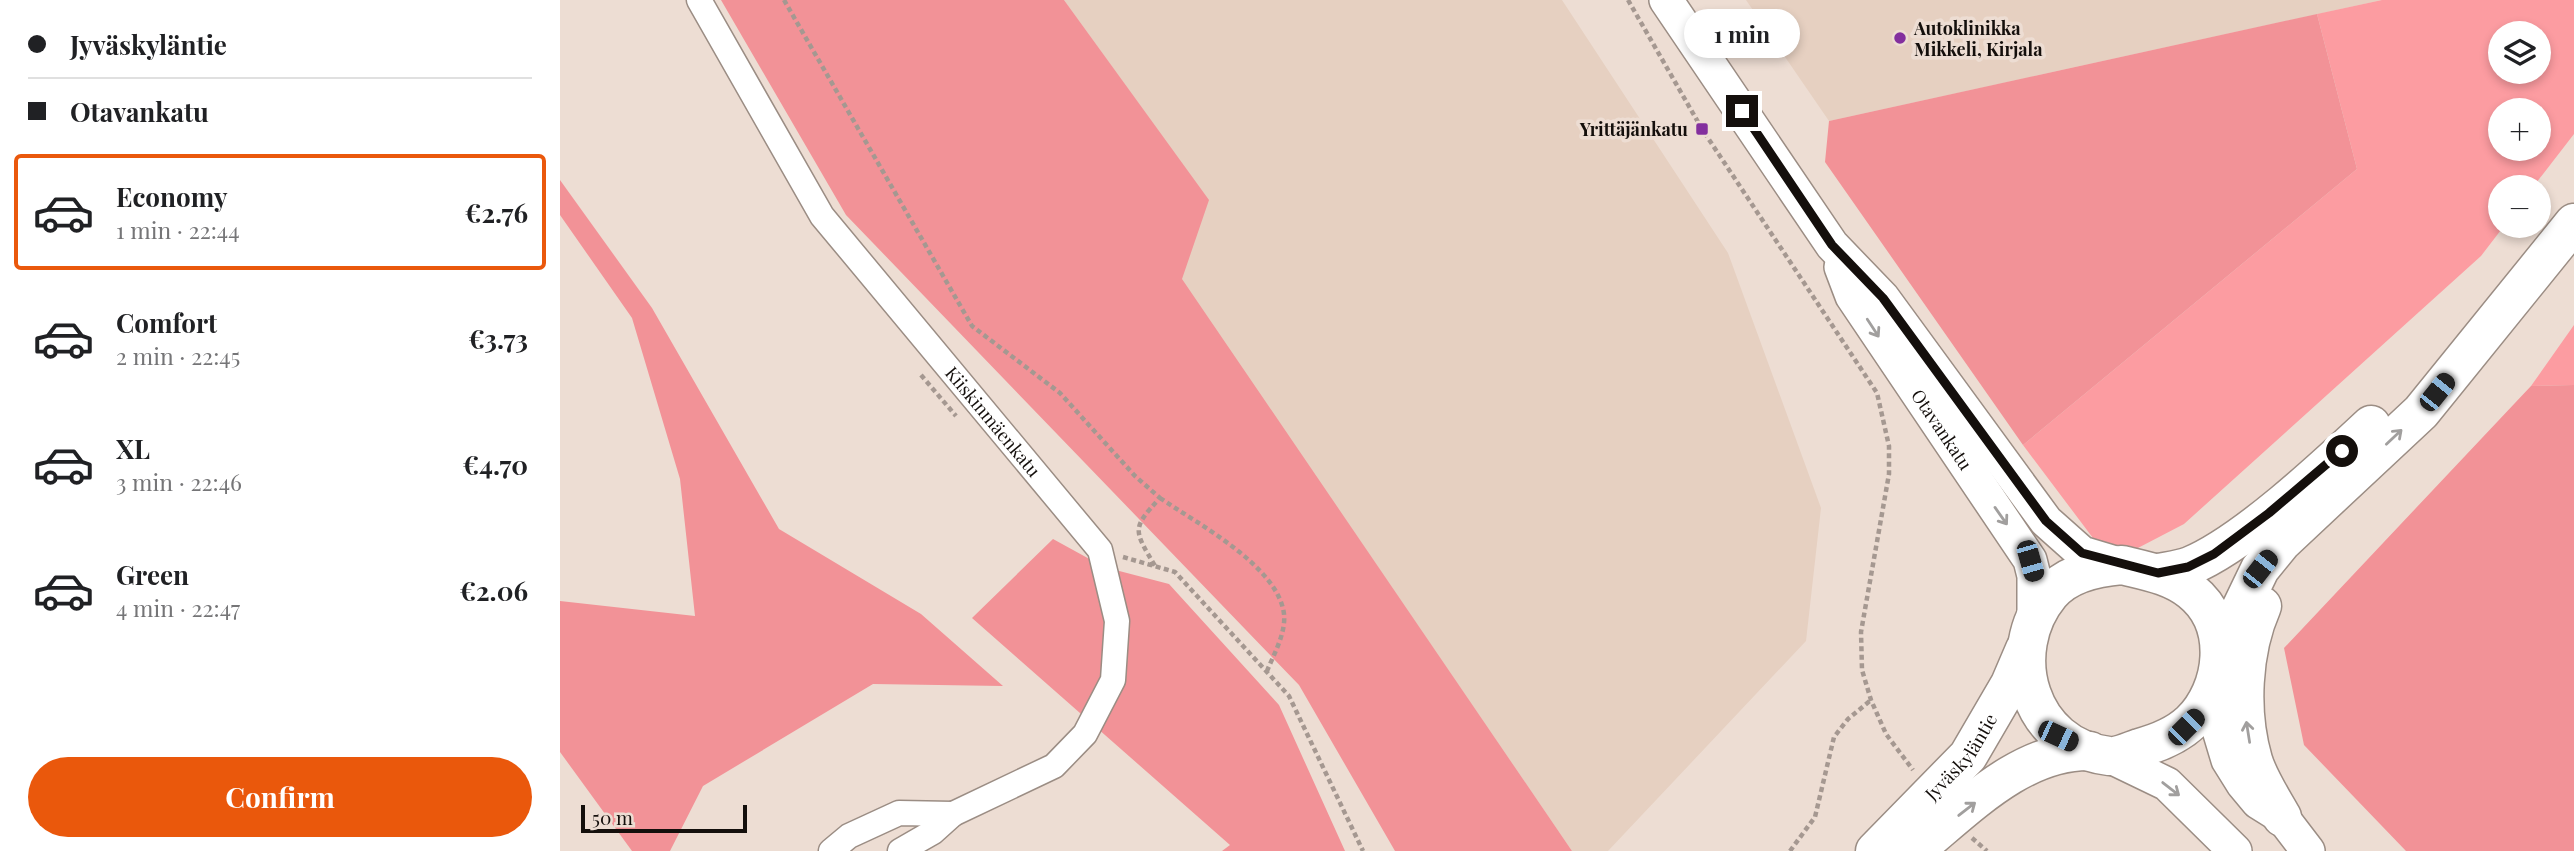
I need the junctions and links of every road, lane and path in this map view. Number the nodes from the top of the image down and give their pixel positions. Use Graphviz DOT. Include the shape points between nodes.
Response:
graph roads {
  1 [pos="699,0"];
  2 [pos="784,0"];
  3 [pos="1628,0"];
  4 [pos="1666,0"];
  5 [pos="2574,223"];
  6 [pos="1832,245"];
  7 [pos="2538,268"];
  8 [pos="1160,498"];
  9 [pos="2309,518"];
  10 [pos="1100,551"];
  11 [pos="1155,567"];
  12 [pos="2140,569"];
  13 [pos="2030,634"];
  14 [pos="2221,650"];
  15 [pos="1267,671"];
  16 [pos="1871,700"];
  17 [pos="2210,700"];
  18 [pos="2100,754"];
  19 [pos="1917,775"];
  20 [pos="953,814"];
  21 [pos="2282,817"];
  22 [pos="1966,833"];
  23 [pos="831,851"];
  24 [pos="900,851"];
  25 [pos="1363,851"];
  26 [pos="1790,851"];
  27 [pos="1875,851"];
  28 [pos="1914,851"];
  29 [pos="1987,851"];
  30 [pos="2235,851"];
  31 [pos="2308,851"];
  1 -- 10 [label="street, Kiiskinmäenkatu" via="822,216"];
  2 -- 8 [label="path" via="972,327 1060,393"];
  3 -- 16 [label="path" via="1702,129 1877,393 1889,446 1889,474 1861,632 1862,670"];
  4 -- 6 [label="main road, Otavankatu"];
  5 -- 7 [label="highway"];
  6 -- 12 [label="main road, Otavankatu" via="1883,298 2046,521 2082,553"];
  6 -- 13 [label="main road, Otavankatu, one-way" via="1852,296 2030,561 2034,576"];
  9 -- 7 [label="highway, one-way" via="2421,412"];
  7 -- 12 [label="highway" via="2360,435 2269,513 2214,554 2188,567"];
  8 -- 11 [label="path" via="1140,519 1138,536"];
  8 -- 15 [label="path" via="1246,558 1278,590 1284,616 1282,633"];
  9 -- 14 [label="highway" via="2260,569"];
  21 -- 9 [label="highway, one-way" via="2253,761 2247,730 2247,657 2256,619"];
  10 -- 11 [label="path"];
  10 -- 20 [label="street, Kiiskinmäenkatu" via="1117,621 1114,668 1113,680 1085,734 1054,766"];
  11 -- 15 [label="path" via="1175,572"];
  12 -- 13 [label="highway" via="2090,570 2070,579 2051,592"];
  12 -- 14 [label="highway" via="2180,583 2200,600"];
  13 -- 18 [label="highway" via="2028,684 2041,715 2058,736"];
  13 -- 27 [label="highway, Jyväskyläntie" via="2010,684 1968,756"];
  14 -- 17 [label="highway"];
  15 -- 25 [label="path" via="1289,696"];
  16 -- 19 [label="path" via="1886,734"];
  16 -- 26 [label="path" via="1833,737 1815,817"];
  17 -- 18 [label="highway" via="2186,727 2160,742"];
  17 -- 21 [label="main road" via="2228,760 2258,802"];
  28 -- 18 [label="highway, Jyväskyläntie, one-way" via="2028,765 2061,751"];
  18 -- 30 [label="main road, one-way" via="2167,785"];
  20 -- 23 [label="street, Kiiskinmäenkatu" via="899,813 849,836"];
  20 -- 24 [label="street, Kiiskinmäenkatu"];
  21 -- 31 [label="main road"];
  22 -- 29 [label="path"];
}
